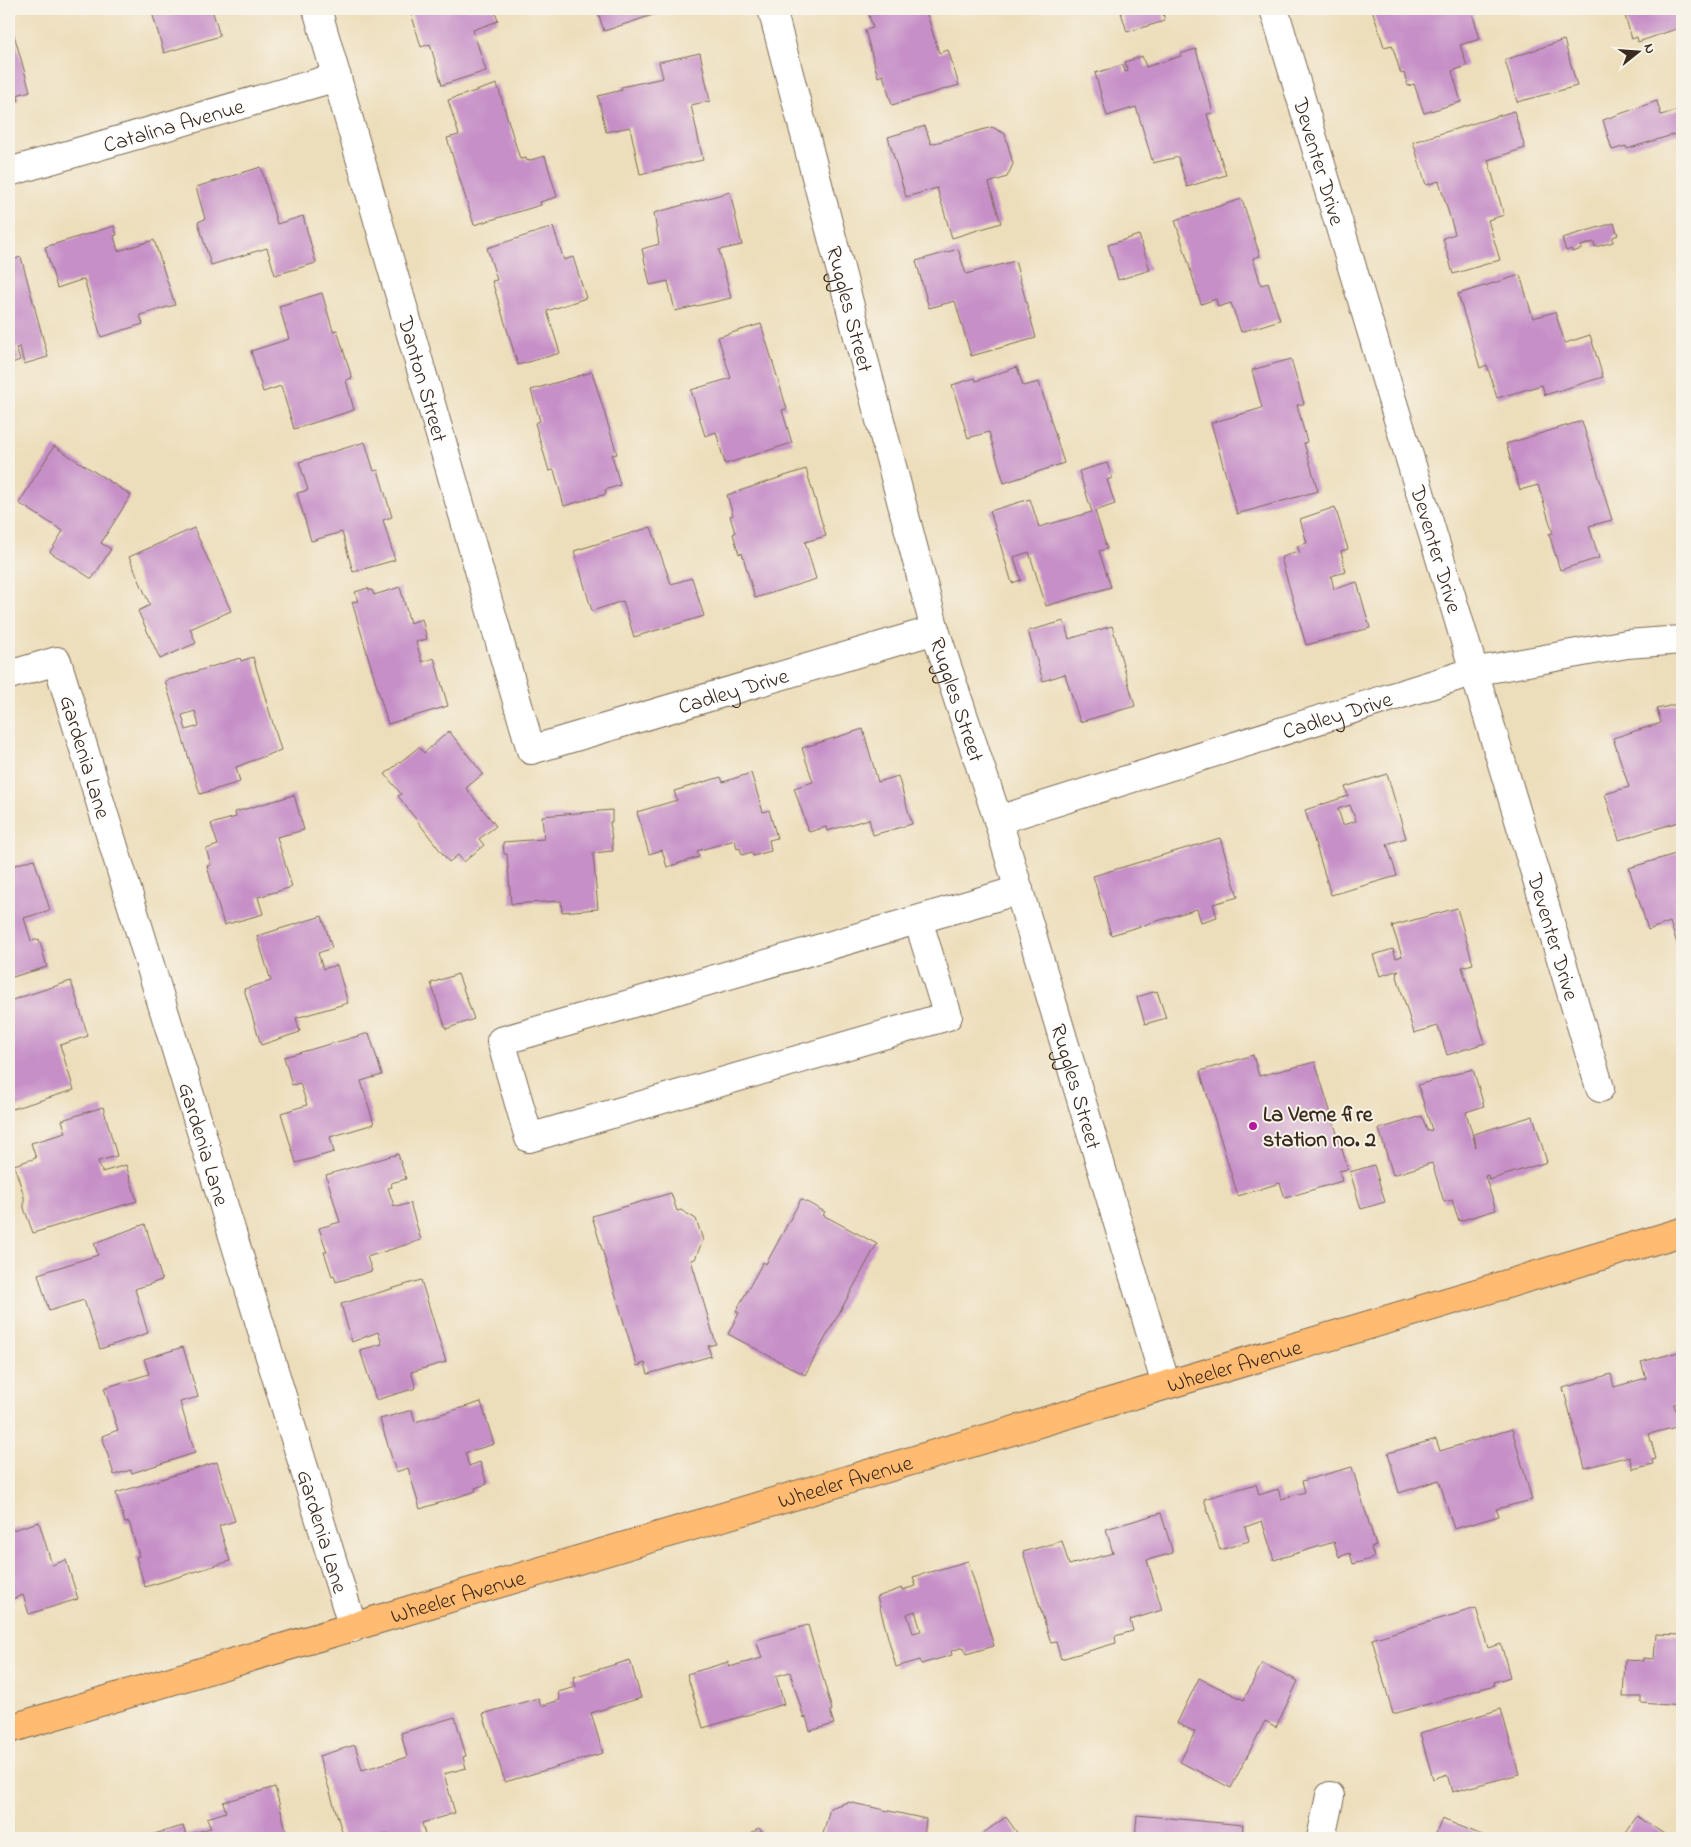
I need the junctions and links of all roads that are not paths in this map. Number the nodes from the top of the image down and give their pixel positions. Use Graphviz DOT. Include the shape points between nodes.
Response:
graph roads {
  1 [pos="317,9"];
  2 [pos="772,9"];
  3 [pos="1274,9"];
  4 [pos="337,77"];
  5 [pos="9,172"];
  6 [pos="935,630"];
  7 [pos="1682,640"];
  8 [pos="1472,672"];
  9 [pos="9,675"];
  10 [pos="531,750"];
  11 [pos="998,820"];
  12 [pos="1019,890"];
  13 [pos="918,920"];
  14 [pos="1600,1088"];
  15 [pos="1682,1232"];
  16 [pos="1166,1385"];
  17 [pos="353,1628"];
  18 [pos="9,1729"];
  19 [pos="1330,1796"];
  20 [pos="1320,1838"];
  1 -- 4 [label="street, Danton Street"];
  2 -- 6 [label="street, Ruggles Street"];
  3 -- 8 [label="street, Deventer Drive"];
  4 -- 5 [label="street, Catalina Avenue"];
  4 -- 10 [label="street, Danton Street"];
  6 -- 10 [label="street, Cadley Drive"];
  6 -- 11 [label="street, Ruggles Street"];
  7 -- 8 [label="street, Cadley Drive" via="1627,644"];
  8 -- 11 [label="street, Cadley Drive"];
  8 -- 14 [label="street, Deventer Drive"];
  9 -- 17 [label="street, Gardenia Lane" via="56,661"];
  11 -- 12 [label="street, Ruggles Street"];
  12 -- 13 [label="street"];
  12 -- 16 [label="street, Ruggles Street"];
  13 -- 13 [label="street" via="501,1041 529,1138 948,1016"];
  15 -- 16 [label="main road, Wheeler Avenue"];
  16 -- 17 [label="main road, Wheeler Avenue"];
  17 -- 18 [label="main road, Wheeler Avenue"];
  19 -- 20 [label="street"];
}
